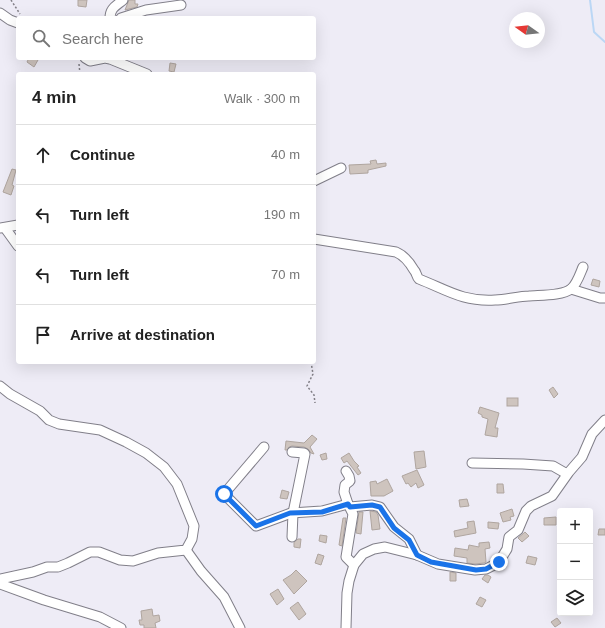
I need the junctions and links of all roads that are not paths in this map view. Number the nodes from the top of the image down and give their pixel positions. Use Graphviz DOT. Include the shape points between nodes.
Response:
graph roads {
  1 [pos="123,0"];
  2 [pos="181,5"];
  3 [pos="0,13"];
  4 [pos="110,16"];
  5 [pos="127,16"];
  6 [pos="16,20"];
  7 [pos="88,60"];
  8 [pos="97,60"];
  9 [pos="110,60"];
  10 [pos="142,72"];
  11 [pos="341,168"];
  12 [pos="316,180"];
  13 [pos="16,225"];
  14 [pos="3,228"];
  15 [pos="316,239"];
  16 [pos="16,244"];
  17 [pos="583,267"];
  18 [pos="571,289"];
  19 [pos="605,298"];
  20 [pos="0,386"];
  21 [pos="603,424"];
  22 [pos="264,447"];
  23 [pos="292,452"];
  24 [pos="472,463"];
  25 [pos="346,471"];
  26 [pos="567,474"];
  27 [pos="349,505"];
  28 [pos="293,513"];
  29 [pos="292,536"];
  30 [pos="186,550"];
  31 [pos="417,555"];
  32 [pos="354,566"];
  33 [pos="0,579"];
  34 [pos="0,584"];
  35 [pos="120,628"];
  36 [pos="240,628"];
  37 [pos="346,628"];
  1 -- 4 [label="street" via="112,9"];
  2 -- 5 [label="street" via="146,10"];
  3 -- 6 [label="street" via="10,20"];
  7 -- 8 [label="street"];
  9 -- 10 [label="street"];
  11 -- 12 [label="street"];
  13 -- 14 [label="street"];
  14 -- 16 [label="street"];
  15 -- 18 [label="street" via="402,254 419,278 446,292 472,299 496,300 553,295"];
  17 -- 18 [label="street"];
  18 -- 19 [label="street"];
  20 -- 30 [label="street" via="40,411 49,420 59,424 100,430 146,453 164,466 177,484 194,526 192,539"];
  21 -- 26 [label="street" via="592,434 582,457"];
  22 -- 28 [label="street" via="224,494 256,526"];
  23 -- 28 [label="street" via="305,454"];
  24 -- 26 [label="street" via="553,466"];
  25 -- 27 [label="street" via="350,481 345,485 344,492"];
  26 -- 31 [label="street" via="552,496 526,511 518,530 509,537 507,549 494,565 476,570 438,564"];
  27 -- 28 [label="street" via="322,512"];
  27 -- 31 [label="street" via="380,507 394,528 409,540"];
  27 -- 32 [label="street" via="353,514 346,557"];
  28 -- 29 [label="street"];
  30 -- 33 [label="street" via="158,553 132,561 90,552 58,566"];
  30 -- 36 [label="street" via="224,597"];
  31 -- 32 [label="street" via="385,547 363,554"];
  32 -- 37 [label="street" via="347,593"];
  34 -- 35 [label="street" via="100,617"];
}
